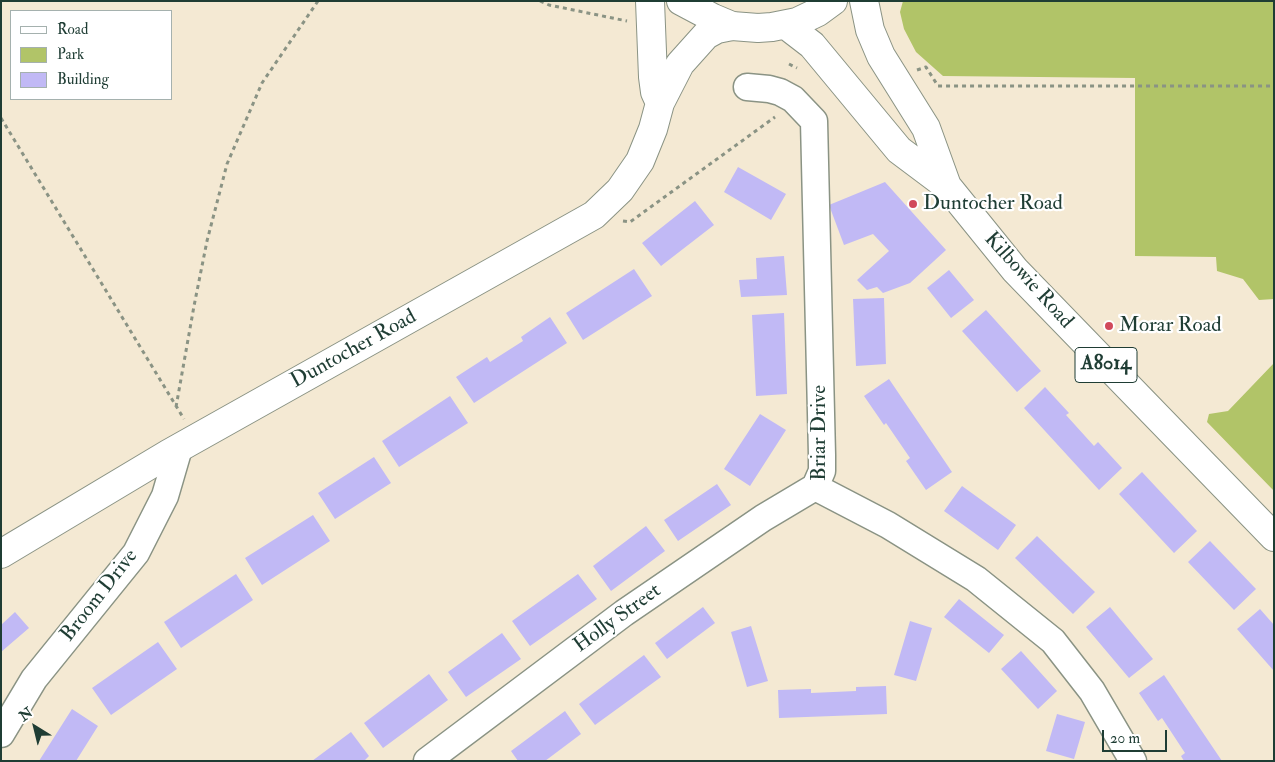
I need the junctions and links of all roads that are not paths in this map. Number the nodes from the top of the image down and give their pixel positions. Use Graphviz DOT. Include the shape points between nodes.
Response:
graph roads {
  1 [pos="650,1"];
  2 [pos="681,1"];
  3 [pos="833,1"];
  4 [pos="864,1"];
  5 [pos="786,25"];
  6 [pos="732,26"];
  7 [pos="747,87"];
  8 [pos="660,103"];
  9 [pos="947,186"];
  10 [pos="187,444"];
  11 [pos="815,487"];
  12 [pos="1274,537"];
  13 [pos="1,554"];
  14 [pos="1,734"];
  15 [pos="427,761"];
  16 [pos="1133,761"];
  1 -- 8 [label="main road" via="653,77"];
  2 -- 6 [label="main road"];
  3 -- 5 [label="main road" via="808,18"];
  4 -- 9 [label="main road, A8014" via="870,30 881,56 926,128"];
  5 -- 6 [label="main road"];
  5 -- 9 [label="main road, Kilbowie Road / A8014" via="812,45 899,150"];
  6 -- 8 [label="main road, Duntocher Road" via="717,29 696,44 680,64"];
  7 -- 11 [label="street, Briar Drive" via="780,92 793,99 814,121 822,455 822,471"];
  8 -- 10 [label="main road, Duntocher Road" via="640,161 620,190 594,215"];
  9 -- 12 [label="main road, Kilbowie Road / A8014" via="1014,270"];
  10 -- 13 [label="main road, Duntocher Road"];
  10 -- 14 [label="street, Broom Drive" via="136,554 34,679"];
  11 -- 15 [label="street, Holly Street" via="763,518 624,613"];
  11 -- 16 [label="street, Briar Drive" via="888,525 976,579 1052,641 1092,691"];
}
